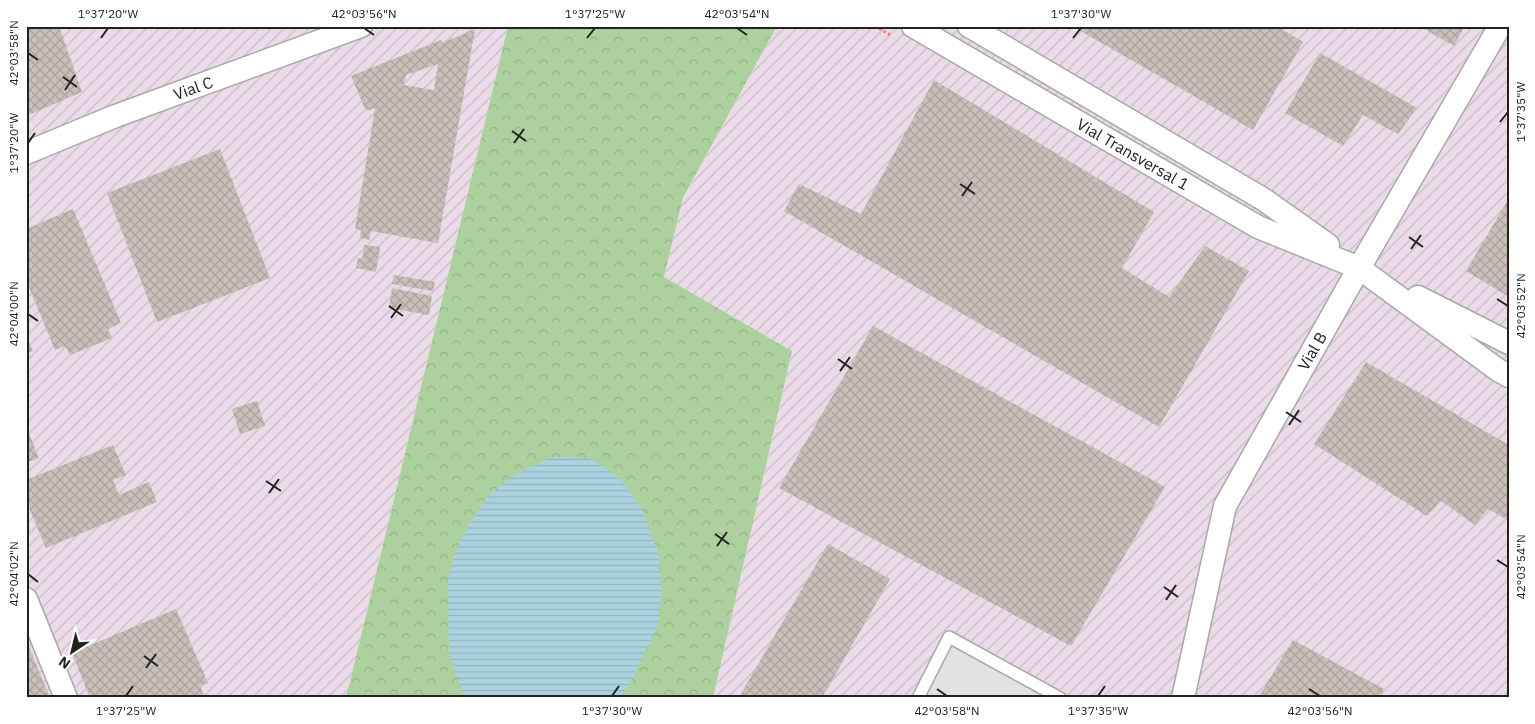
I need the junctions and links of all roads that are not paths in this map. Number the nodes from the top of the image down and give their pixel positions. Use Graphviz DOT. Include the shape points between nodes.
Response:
graph roads {
  1 [pos="361,26"];
  2 [pos="913,26"];
  3 [pos="969,26"];
  4 [pos="1500,26"];
  5 [pos="26,153"];
  6 [pos="1359,268"];
  7 [pos="1509,343"];
  8 [pos="1509,376"];
  9 [pos="26,599"];
  10 [pos="66,698"];
  11 [pos="918,698"];
  12 [pos="1060,698"];
  13 [pos="1183,698"];
  1 -- 5 [label="street, Vial C" via="113,117"];
  2 -- 6 [label="street, Vial Transversal 1" via="1258,227"];
  3 -- 6 [label="street, Vial Transversal 1" via="1263,198"];
  4 -- 6 [label="street, Vial B"];
  6 -- 7 [label="street, Vial Transversal 1"];
  6 -- 8 [label="street, Vial Transversal 1"];
  6 -- 13 [label="street, Vial B" via="1224,506"];
  9 -- 10 [label="street"];
  11 -- 12 [label="lane" via="950,637"];
}
